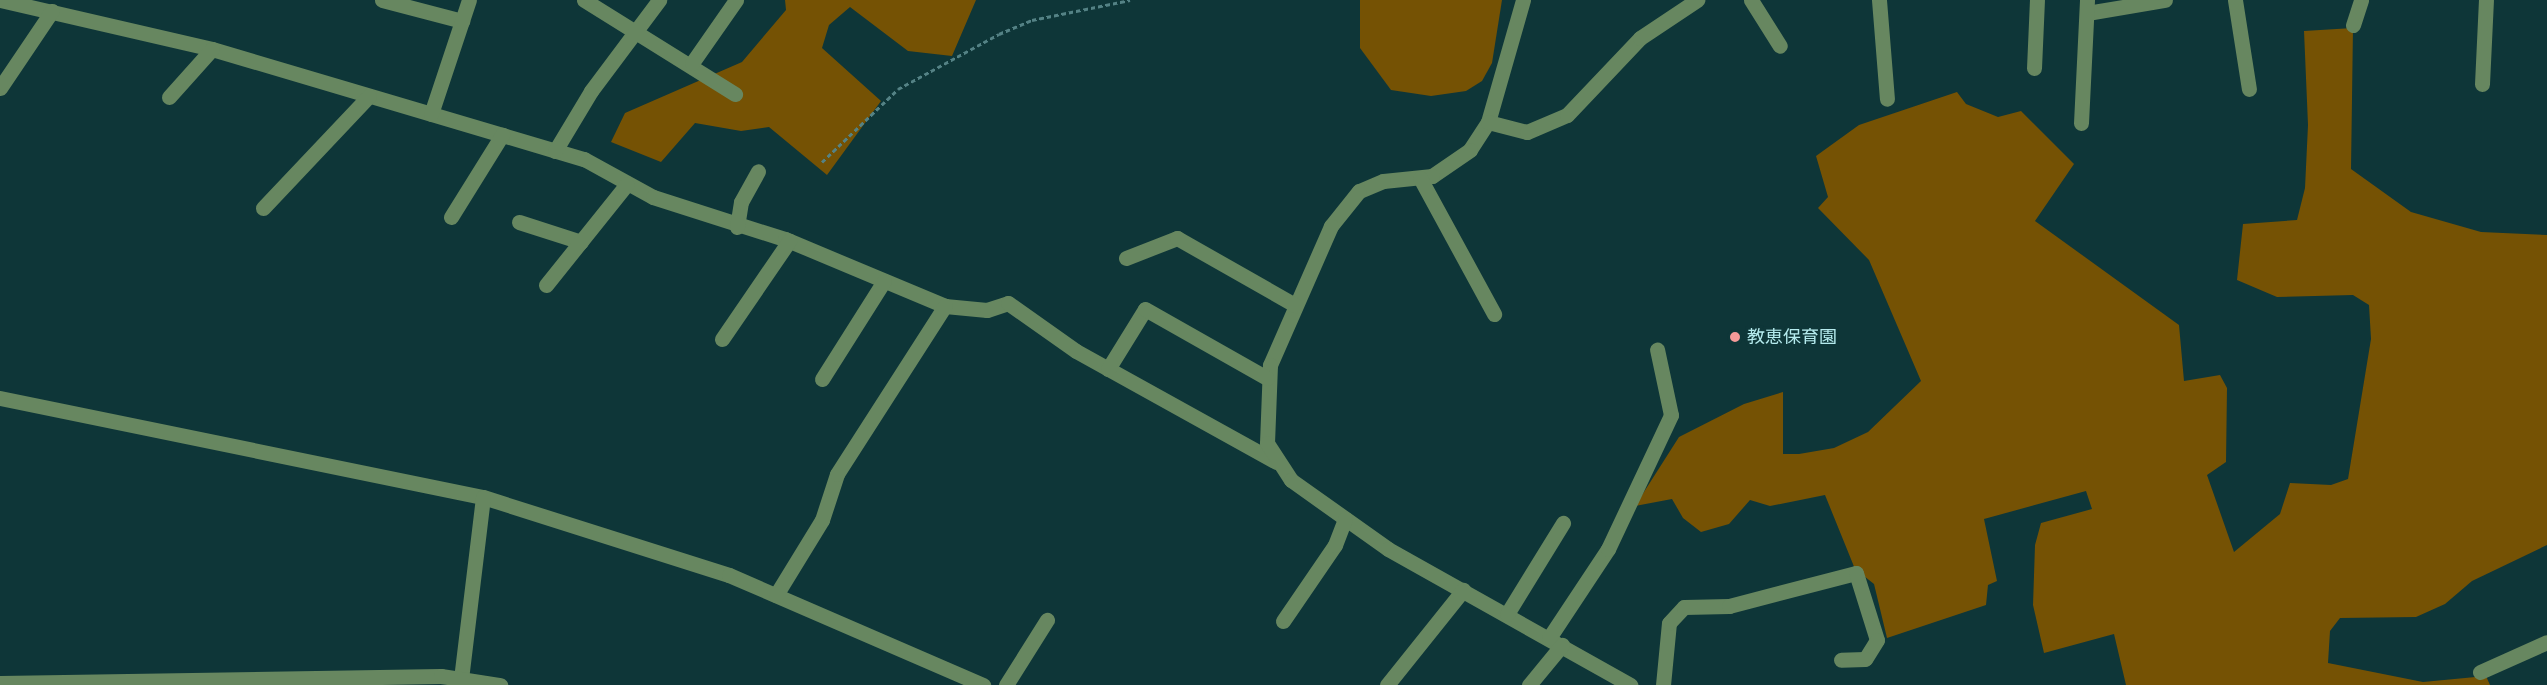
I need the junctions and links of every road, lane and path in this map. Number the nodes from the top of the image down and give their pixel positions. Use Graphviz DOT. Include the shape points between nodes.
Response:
graph roads {
  1 [pos="0,0"];
  2 [pos="382,0"];
  3 [pos="469,0"];
  4 [pos="584,0"];
  5 [pos="659,0"];
  6 [pos="736,0"];
  7 [pos="1130,0"];
  8 [pos="1523,0"];
  9 [pos="1697,0"];
  10 [pos="1751,0"];
  11 [pos="1879,0"];
  12 [pos="2037,0"];
  13 [pos="2165,0"];
  14 [pos="2235,0"];
  15 [pos="2361,0"];
  16 [pos="2486,0"];
  17 [pos="16,2"];
  18 [pos="2087,6"];
  19 [pos="52,11"];
  20 [pos="462,21"];
  21 [pos="2353,25"];
  22 [pos="637,31"];
  23 [pos="1780,46"];
  24 [pos="212,49"];
  25 [pos="692,63"];
  26 [pos="2034,68"];
  27 [pos="2481,84"];
  28 [pos="0,88"];
  29 [pos="2248,89"];
  30 [pos="735,94"];
  31 [pos="369,96"];
  32 [pos="169,97"];
  33 [pos="1887,99"];
  34 [pos="431,114"];
  35 [pos="1488,122"];
  36 [pos="2081,123"];
  37 [pos="502,135"];
  38 [pos="555,151"];
  39 [pos="822,162"];
  40 [pos="758,171"];
  41 [pos="1420,178"];
  42 [pos="627,184"];
  43 [pos="263,208"];
  44 [pos="451,217"];
  45 [pos="519,222"];
  46 [pos="737,227"];
  47 [pos="789,241"];
  48 [pos="581,242"];
  49 [pos="1126,258"];
  50 [pos="884,281"];
  51 [pos="546,285"];
  52 [pos="1295,305"];
  53 [pos="945,306"];
  54 [pos="1494,314"];
  55 [pos="722,339"];
  56 [pos="1657,349"];
  57 [pos="1108,369"];
  58 [pos="1267,378"];
  59 [pos="822,379"];
  60 [pos="0,398"];
  61 [pos="1276,462"];
  62 [pos="483,497"];
  63 [pos="1345,519"];
  64 [pos="1563,523"];
  65 [pos="1463,590"];
  66 [pos="776,595"];
  67 [pos="1507,614"];
  68 [pos="1047,620"];
  69 [pos="1283,621"];
  70 [pos="1556,641"];
  71 [pos="2547,642"];
  72 [pos="1841,660"];
  73 [pos="2480,672"];
  74 [pos="461,679"];
  75 [pos="0,682"];
  76 [pos="277,682"];
  77 [pos="500,685"];
  78 [pos="983,685"];
  79 [pos="1006,685"];
  80 [pos="1387,685"];
  81 [pos="1529,685"];
  82 [pos="1630,685"];
  83 [pos="1663,685"];
  1 -- 17 [label="street"];
  2 -- 20 [label="street"];
  3 -- 20 [label="street"];
  4 -- 22 [label="street"];
  5 -- 22 [label="street"];
  6 -- 25 [label="street"];
  7 -- 39 [label="path" via="1032,20 999,34 898,89"];
  8 -- 35 [label="street"];
  9 -- 35 [label="street" via="1640,38 1567,114 1527,132"];
  10 -- 23 [label="street"];
  11 -- 33 [label="street"];
  12 -- 26 [label="street"];
  13 -- 18 [label="street"];
  14 -- 29 [label="street"];
  15 -- 21 [label="street"];
  16 -- 27 [label="street"];
  17 -- 19 [label="street"];
  18 -- 36 [label="street"];
  19 -- 24 [label="street"];
  19 -- 28 [label="street"];
  20 -- 34 [label="street"];
  22 -- 25 [label="street"];
  22 -- 38 [label="street"];
  24 -- 31 [label="street"];
  24 -- 32 [label="street"];
  25 -- 30 [label="street"];
  31 -- 34 [label="street"];
  31 -- 43 [label="street"];
  34 -- 37 [label="street"];
  35 -- 41 [label="street" via="1457,163"];
  37 -- 38 [label="street"];
  37 -- 44 [label="street"];
  38 -- 42 [label="street" via="605,169"];
  40 -- 46 [label="street" via="741,202"];
  41 -- 52 [label="street" via="1383,181 1359,190 1341,208"];
  41 -- 54 [label="street"];
  42 -- 46 [label="street"];
  42 -- 48 [label="street"];
  45 -- 48 [label="street"];
  46 -- 47 [label="street"];
  47 -- 50 [label="street"];
  47 -- 55 [label="street"];
  48 -- 51 [label="street"];
  49 -- 52 [label="street" via="1177,238"];
  50 -- 53 [label="street"];
  50 -- 59 [label="street"];
  52 -- 58 [label="street"];
  53 -- 57 [label="street" via="987,310 1008,303"];
  53 -- 66 [label="street" via="837,474 822,520"];
  56 -- 70 [label="street" via="1671,415 1608,549"];
  57 -- 58 [label="street" via="1145,309"];
  57 -- 61 [label="street"];
  58 -- 61 [label="street" via="1267,443"];
  60 -- 62 [label="street"];
  61 -- 63 [label="street"];
  62 -- 66 [label="street"];
  62 -- 74 [label="street"];
  63 -- 65 [label="street"];
  63 -- 69 [label="street" via="1335,545"];
  64 -- 67 [label="street"];
  65 -- 67 [label="street"];
  65 -- 80 [label="street"];
  66 -- 78 [label="street"];
  67 -- 70 [label="street"];
  68 -- 79 [label="street"];
  70 -- 81 [label="street"];
  70 -- 82 [label="street"];
  71 -- 73 [label="street"];
  72 -- 83 [label="street" via="1865,659 1877,640 1856,573 1729,606 1684,607 1669,623"];
  74 -- 76 [label="street"];
  74 -- 77 [label="street"];
  75 -- 76 [label="street"];
}
